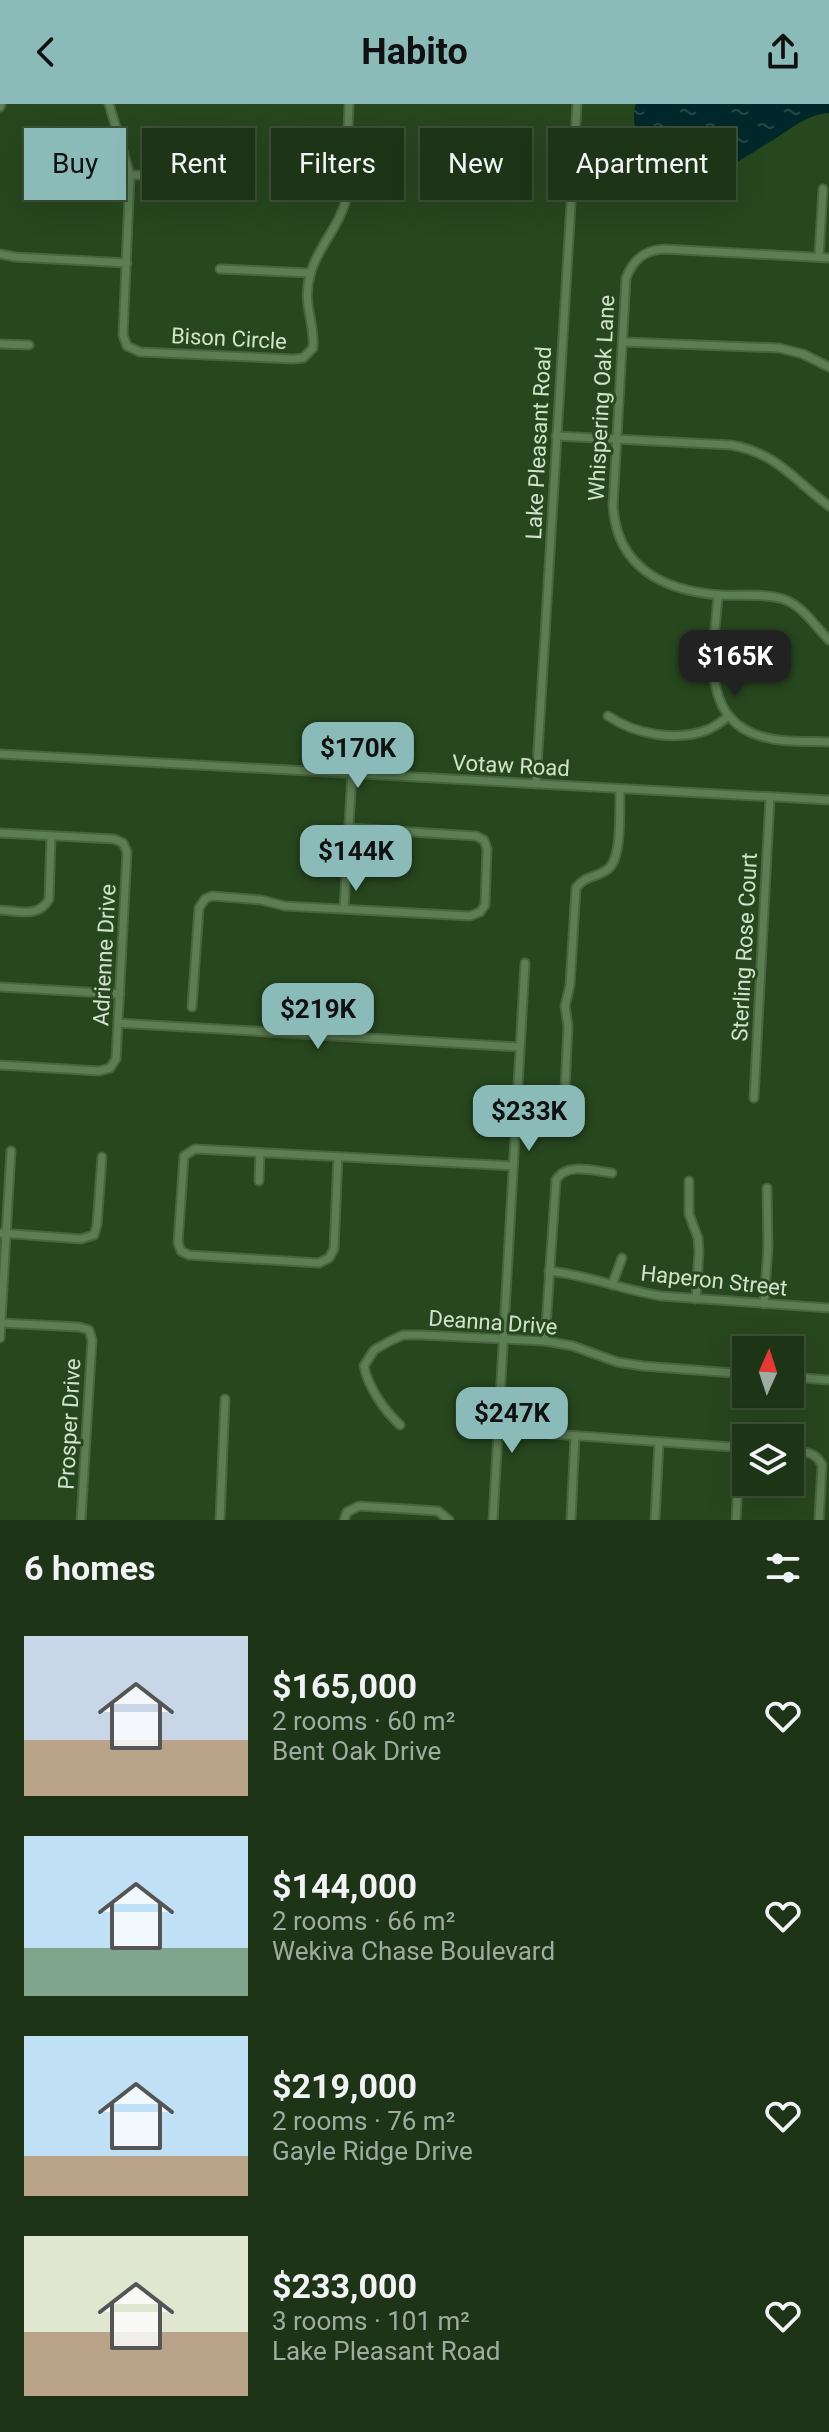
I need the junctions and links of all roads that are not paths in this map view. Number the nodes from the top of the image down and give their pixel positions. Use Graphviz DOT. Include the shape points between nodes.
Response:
graph roads {
  1 [pos="109,104"];
  2 [pos="349,104"];
  3 [pos="577,104"];
  4 [pos="348,128"];
  5 [pos="130,175"];
  6 [pos="142,176"];
  7 [pos="823,189"];
  8 [pos="345,200"];
  9 [pos="0,254"];
  10 [pos="819,256"];
  11 [pos="829,258"];
  12 [pos="127,263"];
  13 [pos="220,269"];
  14 [pos="310,273"];
  15 [pos="623,342"];
  16 [pos="0,344"];
  17 [pos="29,345"];
  18 [pos="829,367"];
  19 [pos="556,436"];
  20 [pos="616,439"];
  21 [pos="829,506"];
  22 [pos="718,595"];
  23 [pos="829,640"];
  24 [pos="608,716"];
  25 [pos="729,716"];
  26 [pos="829,742"];
  27 [pos="0,754"];
  28 [pos="352,774"];
  29 [pos="536,784"];
  30 [pos="620,789"];
  31 [pos="770,797"];
  32 [pos="829,800"];
  33 [pos="349,828"];
  34 [pos="0,833"];
  35 [pos="51,836"];
  36 [pos="344,908"];
  37 [pos="0,910"];
  38 [pos="525,963"];
  39 [pos="0,987"];
  40 [pos="120,994"];
  41 [pos="192,1007"];
  42 [pos="118,1023"];
  43 [pos="520,1047"];
  44 [pos="0,1065"];
  45 [pos="565,1090"];
  46 [pos="754,1098"];
  47 [pos="11,1151"];
  48 [pos="260,1153"];
  49 [pos="102,1157"];
  50 [pos="338,1157"];
  51 [pos="513,1166"];
  52 [pos="612,1173"];
  53 [pos="259,1181"];
  54 [pos="689,1181"];
  55 [pos="767,1188"];
  56 [pos="3,1233"];
  57 [pos="622,1258"];
  58 [pos="549,1271"];
  59 [pos="612,1285"];
  60 [pos="696,1299"];
  61 [pos="764,1304"];
  62 [pos="829,1308"];
  63 [pos="1,1323"];
  64 [pos="0,1338"];
  65 [pos="503,1340"];
  66 [pos="545,1341"];
  67 [pos="732,1373"];
  68 [pos="804,1378"];
  69 [pos="829,1380"];
  70 [pos="225,1399"];
  71 [pos="400,1425"];
  72 [pos="498,1430"];
  73 [pos="575,1436"];
  74 [pos="659,1442"];
  75 [pos="732,1447"];
  76 [pos="804,1452"];
  77 [pos="738,1496"];
  78 [pos="81,1520"];
  79 [pos="220,1520"];
  80 [pos="344,1520"];
  81 [pos="449,1520"];
  82 [pos="493,1520"];
  83 [pos="571,1520"];
  84 [pos="655,1520"];
  85 [pos="736,1520"];
  86 [pos="819,1520"];
  1 -- 5 [label="street"];
  2 -- 4 [label="street, Bison Circle"];
  3 -- 19 [label="street, Lake Pleasant Road"];
  5 -- 6 [label="street"];
  5 -- 12 [label="street"];
  7 -- 10 [label="street"];
  8 -- 14 [label="street, Bison Circle"];
  9 -- 12 [label="street"];
  10 -- 11 [label="street"];
  10 -- 15 [label="street, Whispering Oak Lane" via="652,249 631,264 626,278"];
  12 -- 14 [label="street, Bison Circle" via="123,335 127,346 140,352 303,358 314,342 307,303"];
  13 -- 14 [label="street"];
  15 -- 18 [label="street" via="779,348"];
  15 -- 20 [label="street, Whispering Oak Lane"];
  16 -- 17 [label="street"];
  19 -- 20 [label="street"];
  19 -- 29 [label="street, Lake Pleasant Road"];
  20 -- 21 [label="street" via="750,448 783,466"];
  20 -- 22 [label="street, Whispering Oak Lane" via="614,527 632,559 670,587"];
  22 -- 23 [label="street, Whispering Oak Lane" via="783,599 797,606"];
  22 -- 25 [label="street" via="713,676"];
  24 -- 25 [label="street" via="640,733 689,734"];
  25 -- 26 [label="street" via="757,736"];
  27 -- 28 [label="street, Votaw Road"];
  28 -- 29 [label="street, Votaw Road"];
  28 -- 33 [label="street"];
  29 -- 30 [label="street, Votaw Road"];
  30 -- 31 [label="street, Votaw Road"];
  30 -- 45 [label="street" via="614,862 576,888 565,1006"];
  31 -- 32 [label="street, Votaw Road"];
  31 -- 46 [label="street, Sterling Rose Court"];
  33 -- 36 [label="street"];
  33 -- 36 [label="street" via="484,840 485,905 470,916"];
  34 -- 35 [label="street"];
  35 -- 37 [label="street" via="49,899 44,908"];
  35 -- 40 [label="street, Adrienne Drive" via="114,839 127,852"];
  36 -- 41 [label="street" via="205,899 199,908"];
  38 -- 43 [label="street"];
  39 -- 40 [label="street"];
  40 -- 42 [label="street, Adrienne Drive"];
  42 -- 43 [label="street"];
  42 -- 44 [label="street, Adrienne Drive" via="116,1059 110,1068"];
  43 -- 51 [label="street"];
  47 -- 56 [label="street"];
  48 -- 50 [label="street"];
  48 -- 50 [label="street" via="195,1149 184,1156 181,1251 319,1263 329,1258 334,1249"];
  48 -- 53 [label="street"];
  49 -- 56 [label="street" via="94,1235 81,1239"];
  50 -- 51 [label="street"];
  51 -- 65 [label="street"];
  52 -- 58 [label="street" via="560,1172"];
  54 -- 60 [label="street" via="689,1214 699,1251"];
  55 -- 61 [label="street"];
  56 -- 63 [label="street"];
  57 -- 59 [label="street"];
  58 -- 59 [label="street, Haperon Street"];
  58 -- 66 [label="street"];
  59 -- 60 [label="street, Haperon Street"];
  60 -- 61 [label="street, Haperon Street"];
  61 -- 62 [label="street, Haperon Street"];
  63 -- 64 [label="street"];
  63 -- 78 [label="street, Prosper Drive" via="89,1330"];
  65 -- 66 [label="street, Deanna Drive"];
  65 -- 71 [label="street, Deanna Drive" via="403,1335 374,1350 365,1371 388,1414"];
  65 -- 72 [label="street"];
  66 -- 67 [label="street, Deanna Drive" via="630,1364"];
  68 -- 69 [label="street"];
  70 -- 79 [label="street"];
  72 -- 73 [label="street"];
  72 -- 82 [label="street"];
  73 -- 74 [label="street"];
  73 -- 83 [label="street"];
  74 -- 75 [label="street"];
  74 -- 84 [label="street"];
  76 -- 86 [label="street" via="818,1457 822,1465"];
  77 -- 85 [label="street"];
  80 -- 81 [label="street" via="359,1506 438,1511"];
}
